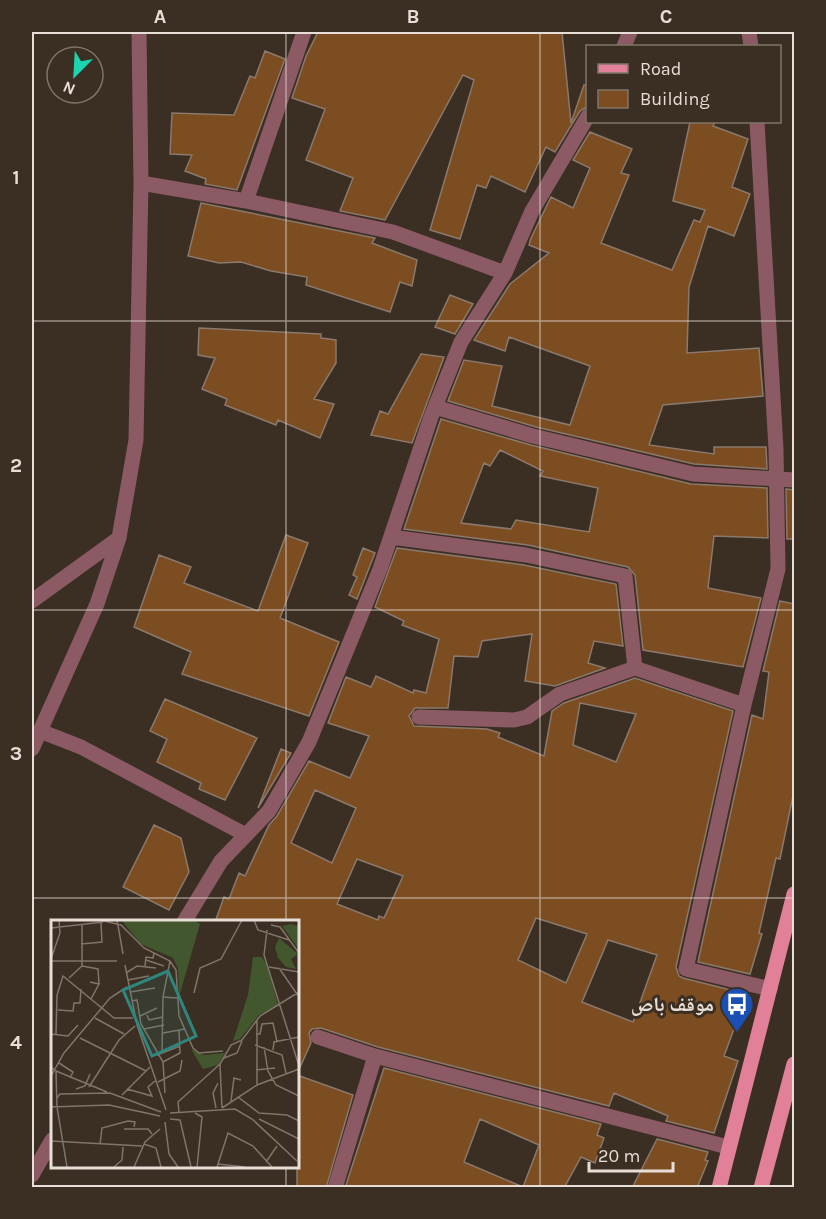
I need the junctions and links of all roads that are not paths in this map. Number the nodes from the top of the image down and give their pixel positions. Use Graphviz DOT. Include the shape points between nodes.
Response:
graph roads {
  1 [pos="140,32"];
  2 [pos="304,32"];
  3 [pos="586,119"];
  4 [pos="757,123"];
  5 [pos="141,183"];
  6 [pos="246,201"];
  7 [pos="505,273"];
  8 [pos="435,406"];
  9 [pos="777,479"];
  10 [pos="795,480"];
  11 [pos="391,537"];
  12 [pos="119,538"];
  13 [pos="32,601"];
  14 [pos="635,668"];
  15 [pos="744,705"];
  16 [pos="419,717"];
  17 [pos="40,731"];
  18 [pos="32,749"];
  19 [pos="246,835"];
  20 [pos="795,894"];
  21 [pos="185,920"];
  22 [pos="770,989"];
  23 [pos="318,1037"];
  24 [pos="375,1056"];
  25 [pos="795,1064"];
  26 [pos="51,1142"];
  27 [pos="728,1147"];
  28 [pos="32,1175"];
  29 [pos="335,1188"];
  30 [pos="719,1188"];
  31 [pos="761,1188"];
  1 -- 5 [label="street"];
  2 -- 6 [label="street"];
  3 -- 7 [label="street" via="532,212"];
  4 -- 9 [label="street"];
  5 -- 6 [label="street"];
  5 -- 12 [label="street" via="136,440"];
  6 -- 7 [label="street" via="393,232"];
  7 -- 8 [label="street" via="461,342"];
  8 -- 9 [label="street" via="533,436 693,474"];
  8 -- 11 [label="street"];
  9 -- 10 [label="street"];
  9 -- 15 [label="street" via="778,568"];
  11 -- 14 [label="street" via="526,555 625,576"];
  11 -- 19 [label="street" via="309,742 269,811"];
  12 -- 13 [label="street"];
  12 -- 17 [label="street" via="97,604"];
  14 -- 15 [label="street"];
  14 -- 16 [label="street" via="560,694 527,717 514,720"];
  15 -- 22 [label="street" via="686,969"];
  17 -- 18 [label="street"];
  17 -- 19 [label="street" via="81,747"];
  19 -- 21 [label="street" via="221,861"];
  20 -- 22 [label="main road"];
  22 -- 27 [label="main road"];
  23 -- 24 [label="street"];
  24 -- 27 [label="street"];
  24 -- 29 [label="street"];
  25 -- 31 [label="main road"];
  26 -- 28 [label="street"];
  27 -- 30 [label="main road"];
}
